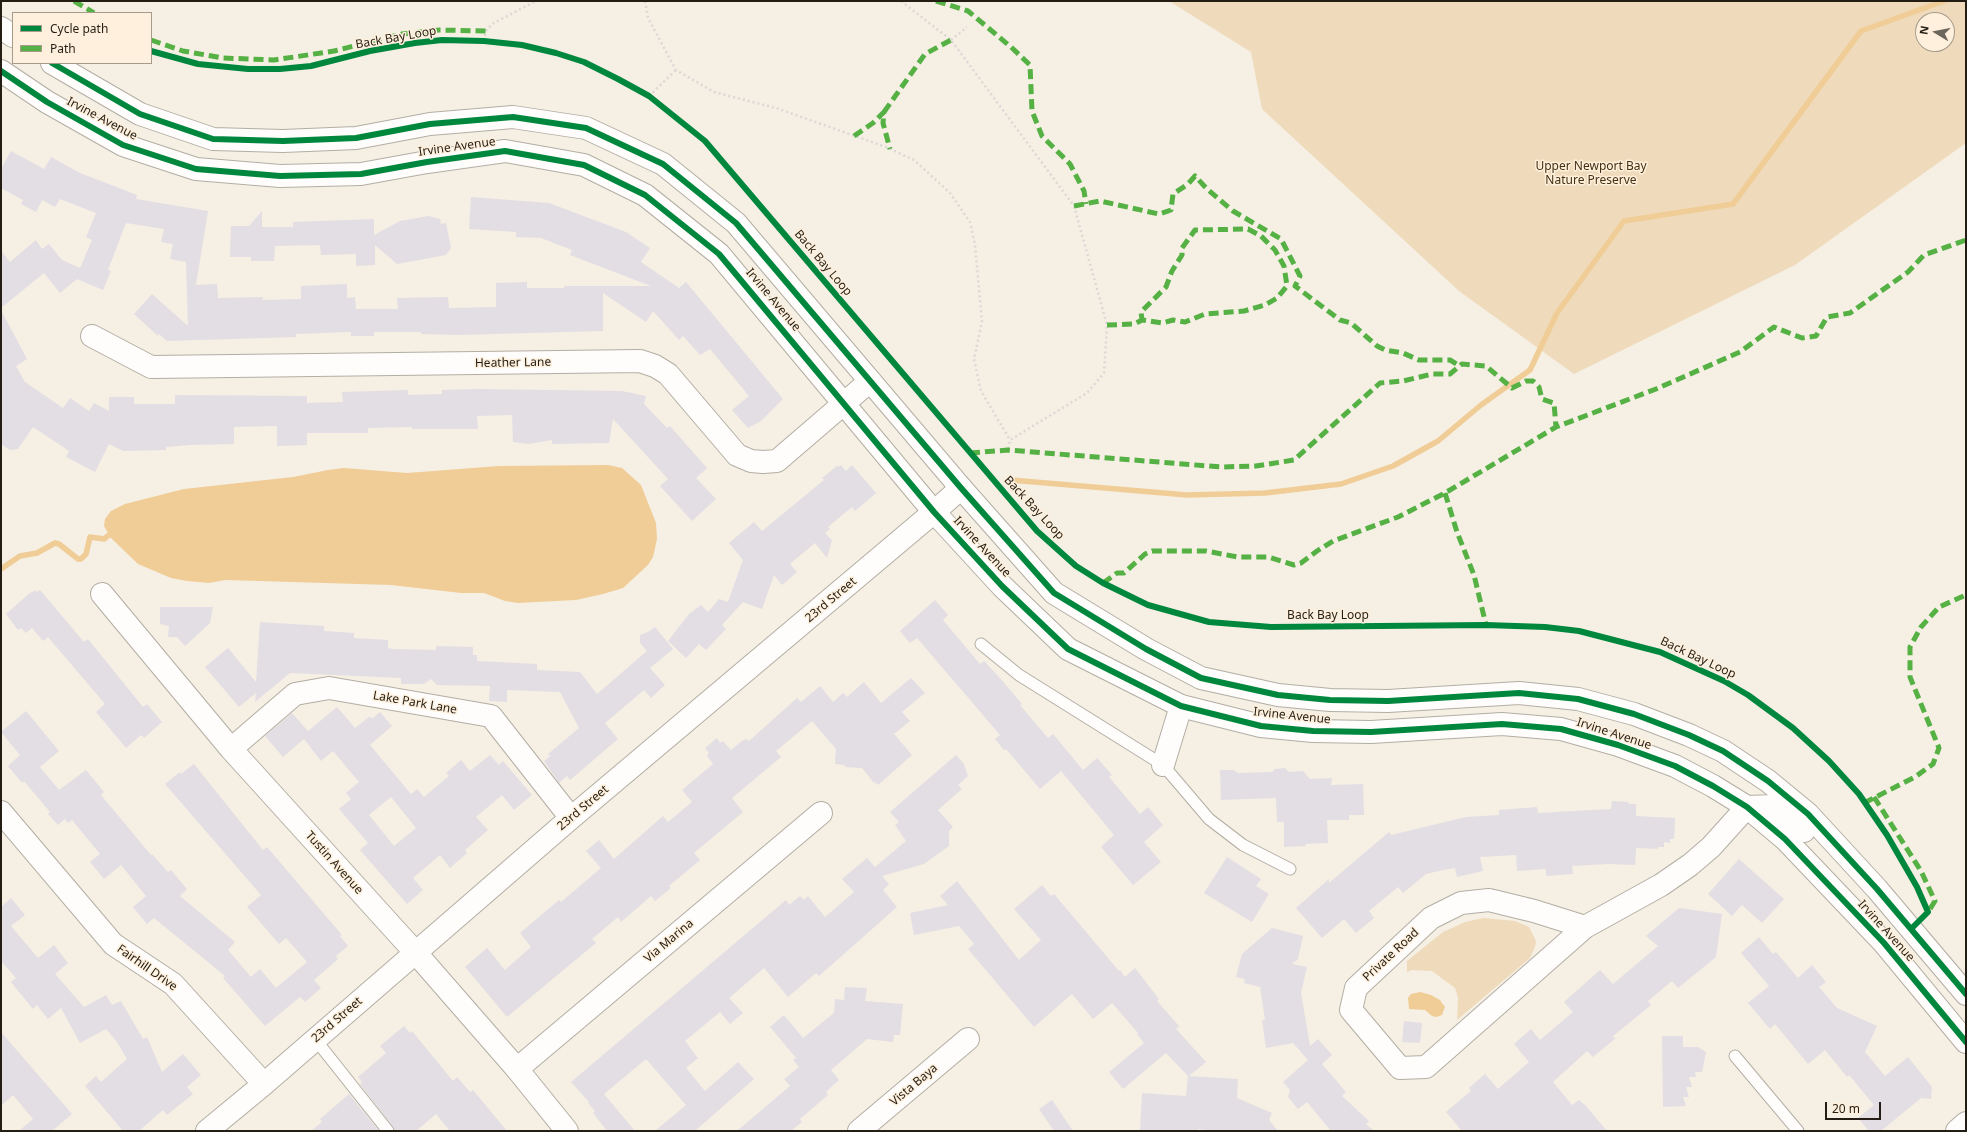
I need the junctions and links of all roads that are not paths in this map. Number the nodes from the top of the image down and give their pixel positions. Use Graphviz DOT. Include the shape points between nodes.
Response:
graph roads {
  1 [pos="1,28"];
  2 [pos="12,35"];
  3 [pos="54,64"];
  4 [pos="1,70"];
  5 [pos="92,336"];
  6 [pos="870,381"];
  7 [pos="844,403"];
  8 [pos="961,488"];
  9 [pos="934,512"];
  10 [pos="102,594"];
  11 [pos="981,644"];
  12 [pos="1181,706"];
  13 [pos="231,749"];
  14 [pos="1163,765"];
  15 [pos="1747,807"];
  16 [pos="1,812"];
  17 [pos="821,813"];
  18 [pos="571,818"];
  19 [pos="1290,869"];
  20 [pos="1877,889"];
  21 [pos="1585,927"];
  22 [pos="415,952"];
  23 [pos="1966,994"];
  24 [pos="315,1039"];
  25 [pos="968,1039"];
  26 [pos="1966,1042"];
  27 [pos="1735,1056"];
  28 [pos="517,1069"];
  29 [pos="264,1084"];
  30 [pos="1966,1124"];
  31 [pos="207,1131"];
  32 [pos="388,1131"];
  33 [pos="567,1131"];
  34 [pos="859,1131"];
  35 [pos="1798,1131"];
  36 [pos="1957,1131"];
  1 -- 2 [label="street"];
  3 -- 6 [label="street, Irvine Avenue" via="140,114 213,139 283,141 356,138 430,124 513,117 586,128 662,164 736,223"];
  4 -- 7 [label="street, Irvine Avenue" via="47,102 123,145 196,169 280,176 361,174 505,151 584,165 645,195 719,254"];
  5 -- 7 [label="street, Heather Lane" via="151,367 640,361 668,374 738,455 751,461 777,460"];
  6 -- 7 [label="street, Heather Lane"];
  6 -- 8 [label="street, Irvine Avenue"];
  7 -- 9 [label="street, Irvine Avenue"];
  8 -- 9 [label="street, 23rd Street"];
  8 -- 20 [label="street, Irvine Avenue" via="1054,593 1146,649 1201,678 1278,695 1330,700 1388,701 1519,693 1578,699 1634,714 1682,732 1722,751 1768,781 1808,814"];
  9 -- 12 [label="street, Irvine Avenue" via="1002,586 1068,649"];
  9 -- 18 [label="street, 23rd Street"];
  10 -- 13 [label="street, Tustin Avenue"];
  11 -- 14 [label="lane" via="1019,675"];
  12 -- 14 [label="street"];
  12 -- 15 [label="street, Irvine Avenue" via="1261,726 1312,731 1371,732 1502,724 1561,729 1675,766"];
  13 -- 18 [label="street, Lake Park Lane" via="295,694 330,688 491,716"];
  13 -- 22 [label="street, Tustin Avenue"];
  14 -- 19 [label="lane" via="1209,819 1243,845"];
  15 -- 20 [label="street" via="1773,806 1786,814 1845,874"];
  15 -- 21 [label="street, Private Road" via="1711,847 1690,865 1662,885"];
  15 -- 26 [label="street, Irvine Avenue" via="1785,839 1884,943"];
  16 -- 29 [label="street, Fairhill Drive" via="113,944 173,984"];
  17 -- 28 [label="street, Via Marina"];
  18 -- 22 [label="street, 23rd Street"];
  20 -- 23 [label="street, Irvine Avenue"];
  21 -- 21 [label="street, Private Road" via="1489,900 1461,903 1432,918 1356,988 1351,1010 1400,1068 1426,1066"];
  22 -- 24 [label="street, 23rd Street"];
  22 -- 28 [label="street, Tustin Avenue"];
  24 -- 29 [label="street, 23rd Street"];
  24 -- 32 [label="lane"];
  25 -- 34 [label="street, Vista Baya"];
  27 -- 35 [label="lane"];
  28 -- 33 [label="street, Tustin Avenue"];
  29 -- 31 [label="street, 23rd Street"];
  30 -- 36 [label="street"];
}
